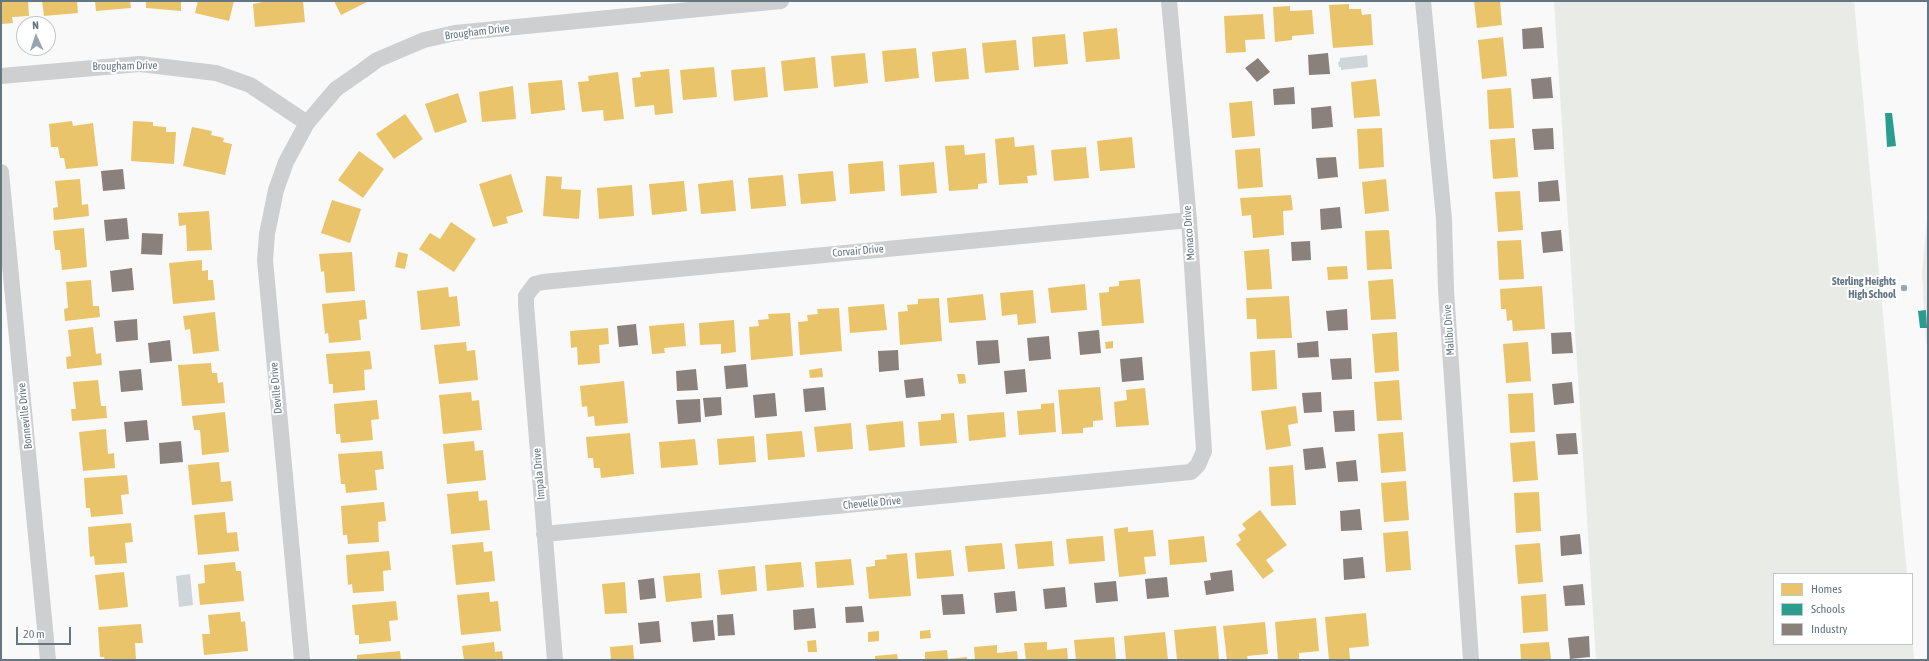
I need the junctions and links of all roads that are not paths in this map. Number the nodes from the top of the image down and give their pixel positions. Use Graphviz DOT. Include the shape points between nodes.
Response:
graph roads {
  1 [pos="781,1"];
  2 [pos="1169,1"];
  3 [pos="1423,1"];
  4 [pos="1,76"];
  5 [pos="307,123"];
  6 [pos="1,172"];
  7 [pos="1189,220"];
  8 [pos="530,288"];
  9 [pos="1198,465"];
  10 [pos="544,534"];
  11 [pos="48,660"];
  12 [pos="302,660"];
  13 [pos="555,660"];
  14 [pos="1471,660"];
  1 -- 5 [label="street, Brougham Drive" via="455,33 424,40 384,57 336,89"];
  2 -- 7 [label="street, Monaco Drive"];
  3 -- 14 [label="street, Malibu Drive" via="1444,219 1446,290"];
  4 -- 5 [label="street, Brougham Drive" via="140,64 216,73 250,85"];
  5 -- 12 [label="street, Deville Drive" via="286,162 276,190 267,234 266,260"];
  6 -- 11 [label="street, Bonneville Drive"];
  7 -- 8 [label="street, Corvair Drive" via="543,282"];
  7 -- 9 [label="street, Monaco Drive" via="1204,451"];
  8 -- 10 [label="street, Impala Drive" via="526,296 526,305"];
  9 -- 10 [label="street, Chevelle Drive" via="1191,472 1183,474"];
  10 -- 13 [label="street, Impala Drive"];
}
